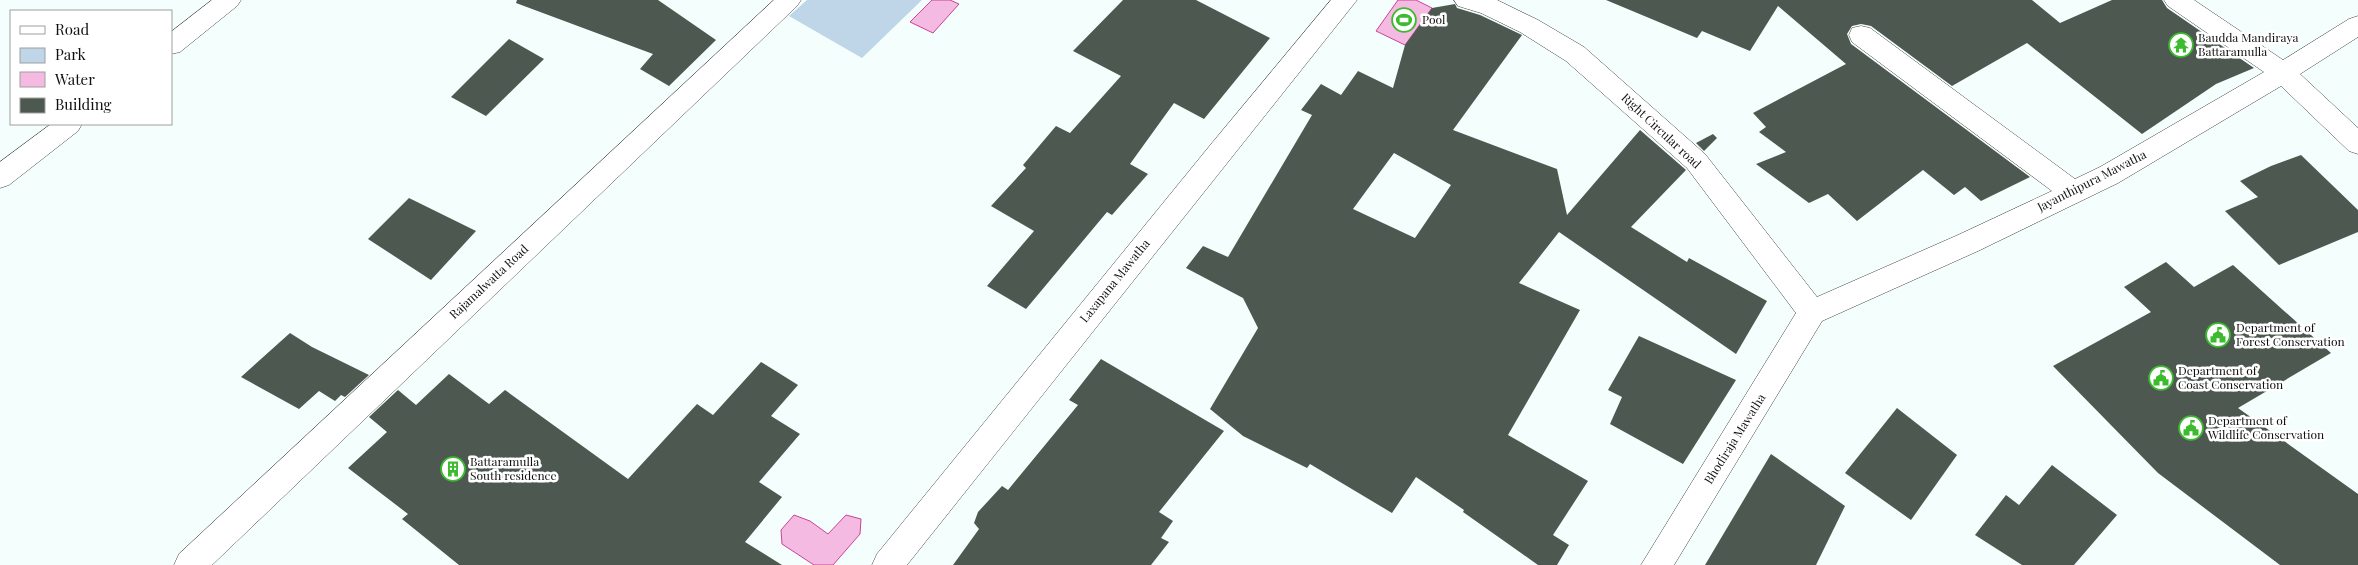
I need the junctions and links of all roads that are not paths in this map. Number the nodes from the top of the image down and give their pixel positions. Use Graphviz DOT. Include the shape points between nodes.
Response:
graph roads {
  1 [pos="229,0"];
  2 [pos="789,0"];
  3 [pos="1345,0"];
  4 [pos="1466,0"];
  5 [pos="2176,0"];
  6 [pos="2358,25"];
  7 [pos="1861,35"];
  8 [pos="172,44"];
  9 [pos="2283,73"];
  10 [pos="68,125"];
  11 [pos="2358,144"];
  12 [pos="0,177"];
  13 [pos="2073,192"];
  14 [pos="1812,312"];
  15 [pos="1665,562"];
  16 [pos="190,565"];
  17 [pos="888,565"];
  1 -- 8 [label="street"];
  2 -- 16 [label="street, Rajamalwatta Road"];
  3 -- 17 [label="street, Laxapana Mawatha"];
  4 -- 14 [label="street, Right Circular road" via="1488,6 1529,26 1575,54 1696,161"];
  5 -- 9 [label="street"];
  6 -- 9 [label="street, Jayanthipura Mawatha"];
  7 -- 13 [label="street"];
  9 -- 11 [label="street"];
  9 -- 13 [label="street, Jayanthipura Mawatha" via="2109,175"];
  10 -- 12 [label="street"];
  13 -- 14 [label="street, Jayanthipura Mawatha"];
  14 -- 15 [label="street, Bhodiraja Mawatha"];
}
